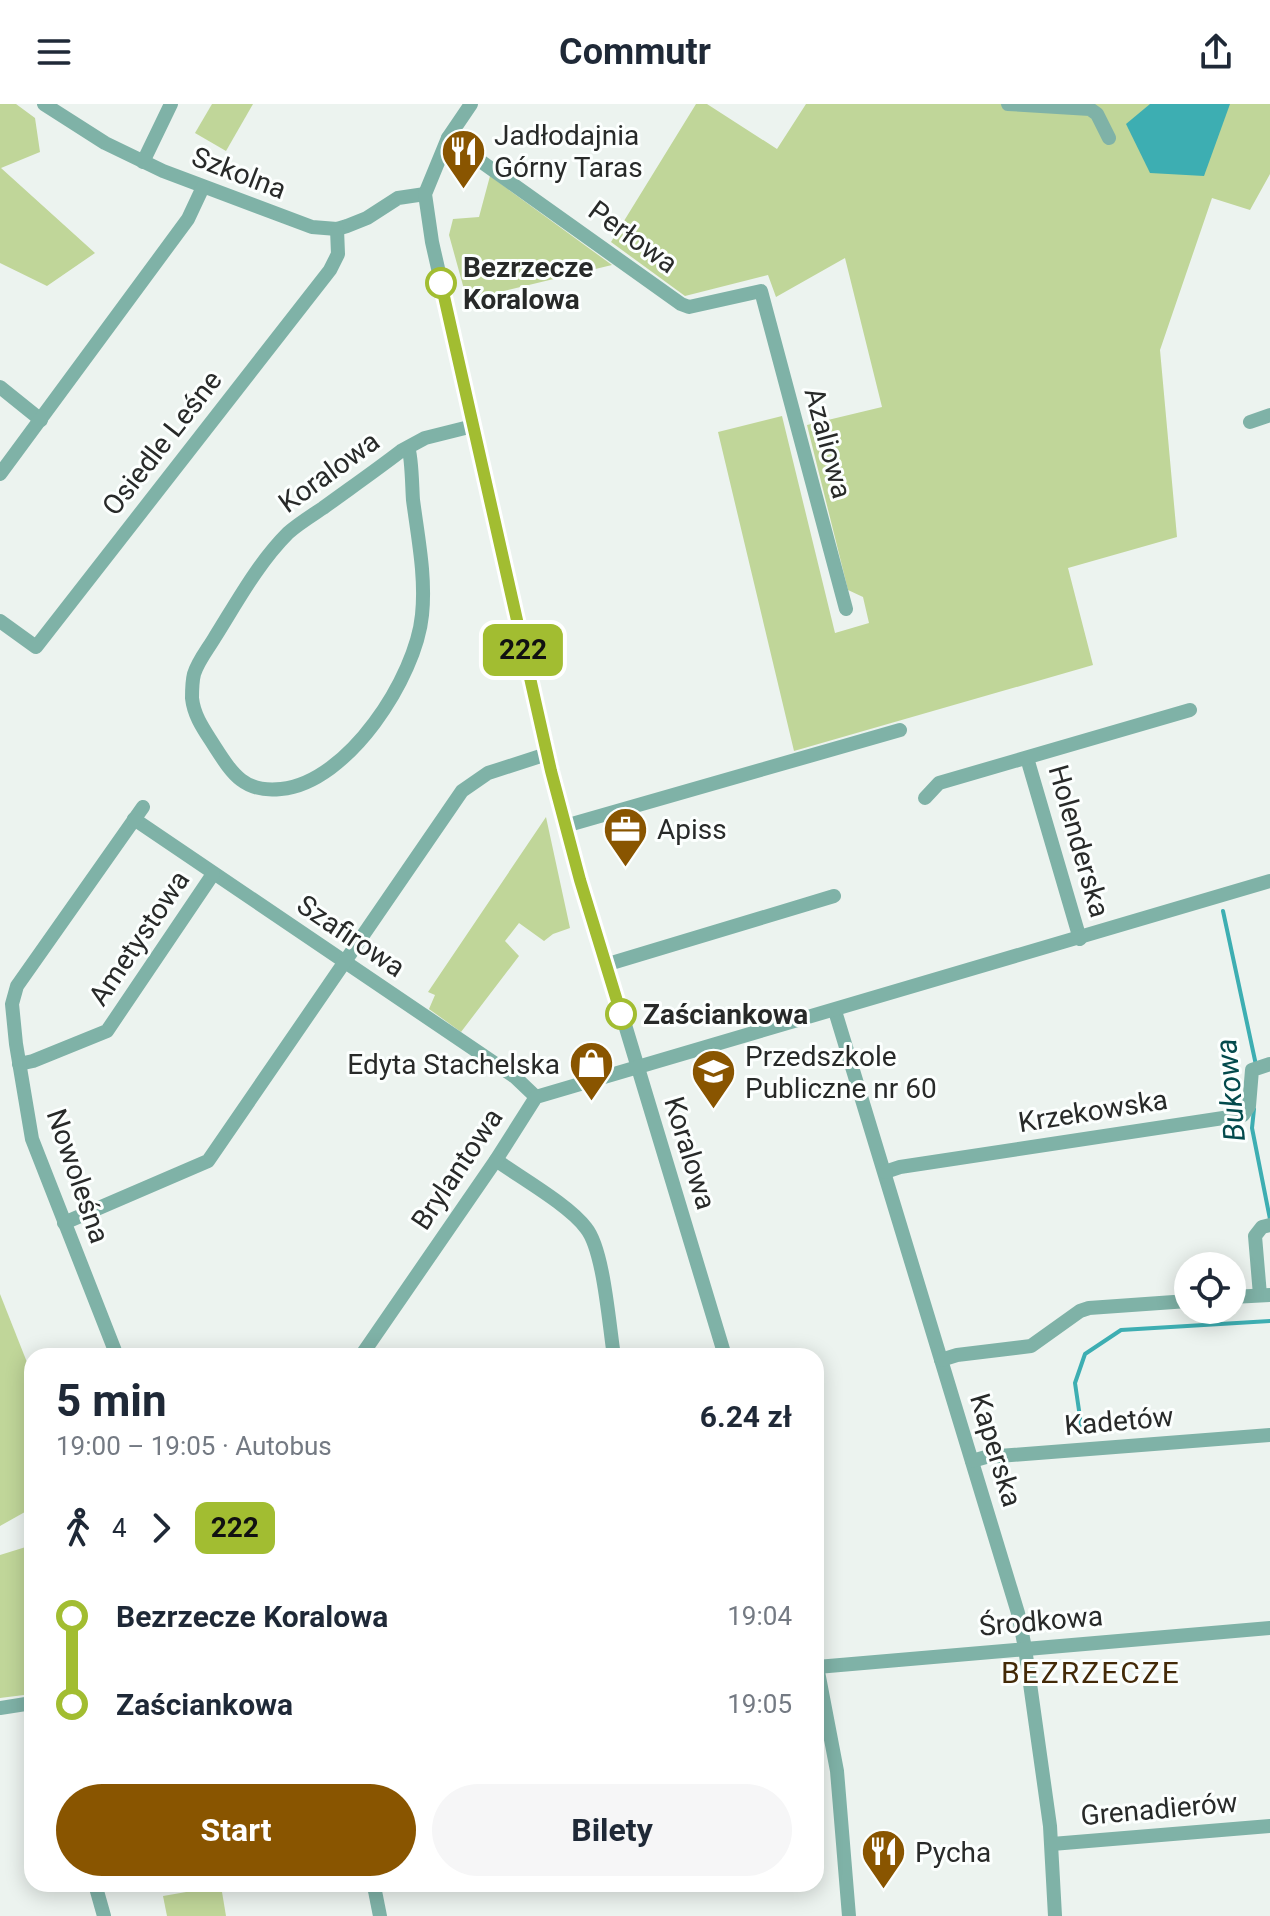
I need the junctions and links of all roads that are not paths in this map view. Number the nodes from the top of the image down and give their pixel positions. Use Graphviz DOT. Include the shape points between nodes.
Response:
graph roads {
  1 [pos="44,104"];
  2 [pos="171,104"];
  3 [pos="471,104"];
  4 [pos="1008,104"];
  5 [pos="448,138"];
  6 [pos="1109,138"];
  7 [pos="143,162"];
  8 [pos="203,187"];
  9 [pos="425,194"];
  10 [pos="337,229"];
  11 [pos="761,291"];
  12 [pos="0,387"];
  13 [pos="1270,415"];
  14 [pos="41,420"];
  15 [pos="1250,422"];
  16 [pos="473,426"];
  17 [pos="408,447"];
  18 [pos="387,461"];
  19 [pos="0,474"];
  20 [pos="410,474"];
  21 [pos="846,609"];
  22 [pos="0,621"];
  23 [pos="1190,710"];
  24 [pos="900,730"];
  25 [pos="547,754"];
  26 [pos="1027,758"];
  27 [pos="925,798"];
  28 [pos="139,813"];
  29 [pos="565,826"];
  30 [pos="213,874"];
  31 [pos="1270,881"];
  32 [pos="834,896"];
  33 [pos="1080,939"];
  34 [pos="345,964"];
  35 [pos="605,965"];
  36 [pos="835,1011"];
  37 [pos="19,1064"];
  38 [pos="1270,1064"];
  39 [pos="637,1068"];
  40 [pos="536,1097"];
  41 [pos="496,1160"];
  42 [pos="885,1172"];
  43 [pos="64,1223"];
  44 [pos="1270,1225"];
  45 [pos="1265,1295"];
  46 [pos="1174,1302"];
  47 [pos="114,1348"];
  48 [pos="367,1348"];
  49 [pos="613,1348"];
  50 [pos="723,1348"];
  51 [pos="941,1360"];
  52 [pos="1270,1435"];
  53 [pos="972,1461"];
  54 [pos="1270,1628"];
  55 [pos="1025,1648"];
  56 [pos="824,1663"];
  57 [pos="824,1701"];
  58 [pos="24,1704"];
  59 [pos="0,1708"];
  60 [pos="1270,1826"];
  61 [pos="1052,1844"];
  62 [pos="97,1892"];
  63 [pos="375,1892"];
  64 [pos="104,1916"];
  65 [pos="380,1916"];
  66 [pos="849,1916"];
  67 [pos="1055,1916"];
  1 -- 7 [label="street, Szkolna"];
  2 -- 7 [label="street"];
  3 -- 5 [label="street"];
  4 -- 6 [label="street" via="1090,109"];
  5 -- 9 [label="street"];
  5 -- 11 [label="street, Perłowa" via="681,304 689,307"];
  7 -- 8 [label="street, Szkolna"];
  8 -- 10 [label="street, Szkolna" via="305,225"];
  8 -- 14 [label="street" via="188,219"];
  9 -- 10 [label="street" via="398,198"];
  9 -- 16 [label="street, Koralowa"];
  10 -- 22 [label="street, Osiedle Leśne" via="338,254 330,270 36,647"];
  11 -- 21 [label="street, Azaliowa"];
  12 -- 14 [label="street"];
  13 -- 15 [label="street"];
  14 -- 19 [label="street"];
  16 -- 17 [label="street"];
  16 -- 25 [label="street, Koralowa"];
  17 -- 18 [label="street, Koralowa"];
  17 -- 20 [label="street, Koralowa"];
  18 -- 20 [label="street"];
  18 -- 20 [label="street, Koralowa" via="289,533 253,576 197,666 192,688 199,721 225,762 251,787 289,788 311,782 338,763 374,722 409,664 421,624 422,588"];
  23 -- 26 [label="street, Holenderska"];
  24 -- 29 [label="street"];
  25 -- 29 [label="street, Koralowa"];
  25 -- 34 [label="street" via="488,773 462,791"];
  26 -- 27 [label="street, Holenderska" via="939,783"];
  26 -- 33 [label="street, Holenderska"];
  28 -- 30 [label="street, Szafirowa"];
  28 -- 37 [label="street, Nowoleśna" via="17,986 12,1004"];
  29 -- 35 [label="street, Koralowa"];
  30 -- 34 [label="street, Szafirowa"];
  30 -- 37 [label="street, Ametystowa" via="107,1031"];
  31 -- 33 [label="street"];
  32 -- 35 [label="street"];
  33 -- 36 [label="street"];
  34 -- 40 [label="street, Szafirowa" via="515,1077"];
  34 -- 43 [label="street" via="208,1161"];
  35 -- 39 [label="street, Koralowa"];
  36 -- 39 [label="street"];
  36 -- 42 [label="street, Kaperska"];
  37 -- 43 [label="street, Nowoleśna" via="32,1139"];
  38 -- 42 [label="street, Krzekowska" via="1249,1075 1249,1106 1243,1115"];
  39 -- 40 [label="street, Brylantowa"];
  39 -- 50 [label="street, Koralowa"];
  40 -- 41 [label="street, Brylantowa"];
  41 -- 48 [label="street, Brylantowa"];
  41 -- 49 [label="street" via="589,1231"];
  42 -- 51 [label="street, Kaperska"];
  43 -- 47 [label="street, Nowoleśna"];
  44 -- 45 [label="street" via="1255,1236"];
  46 -- 51 [label="street" via="1089,1308 1031,1346"];
  51 -- 53 [label="street, Kaperska"];
  52 -- 53 [label="street, Kadetów"];
  53 -- 55 [label="street, Kaperska"];
  54 -- 55 [label="street, Środkowa"];
  55 -- 56 [label="street, Środkowa"];
  55 -- 61 [label="street, Kaperska"];
  57 -- 66 [label="street" via="837,1771"];
  58 -- 59 [label="street"];
  60 -- 61 [label="street, Grenadierów"];
  61 -- 67 [label="street, Kaperska"];
  62 -- 64 [label="street"];
  63 -- 65 [label="street"];
}
